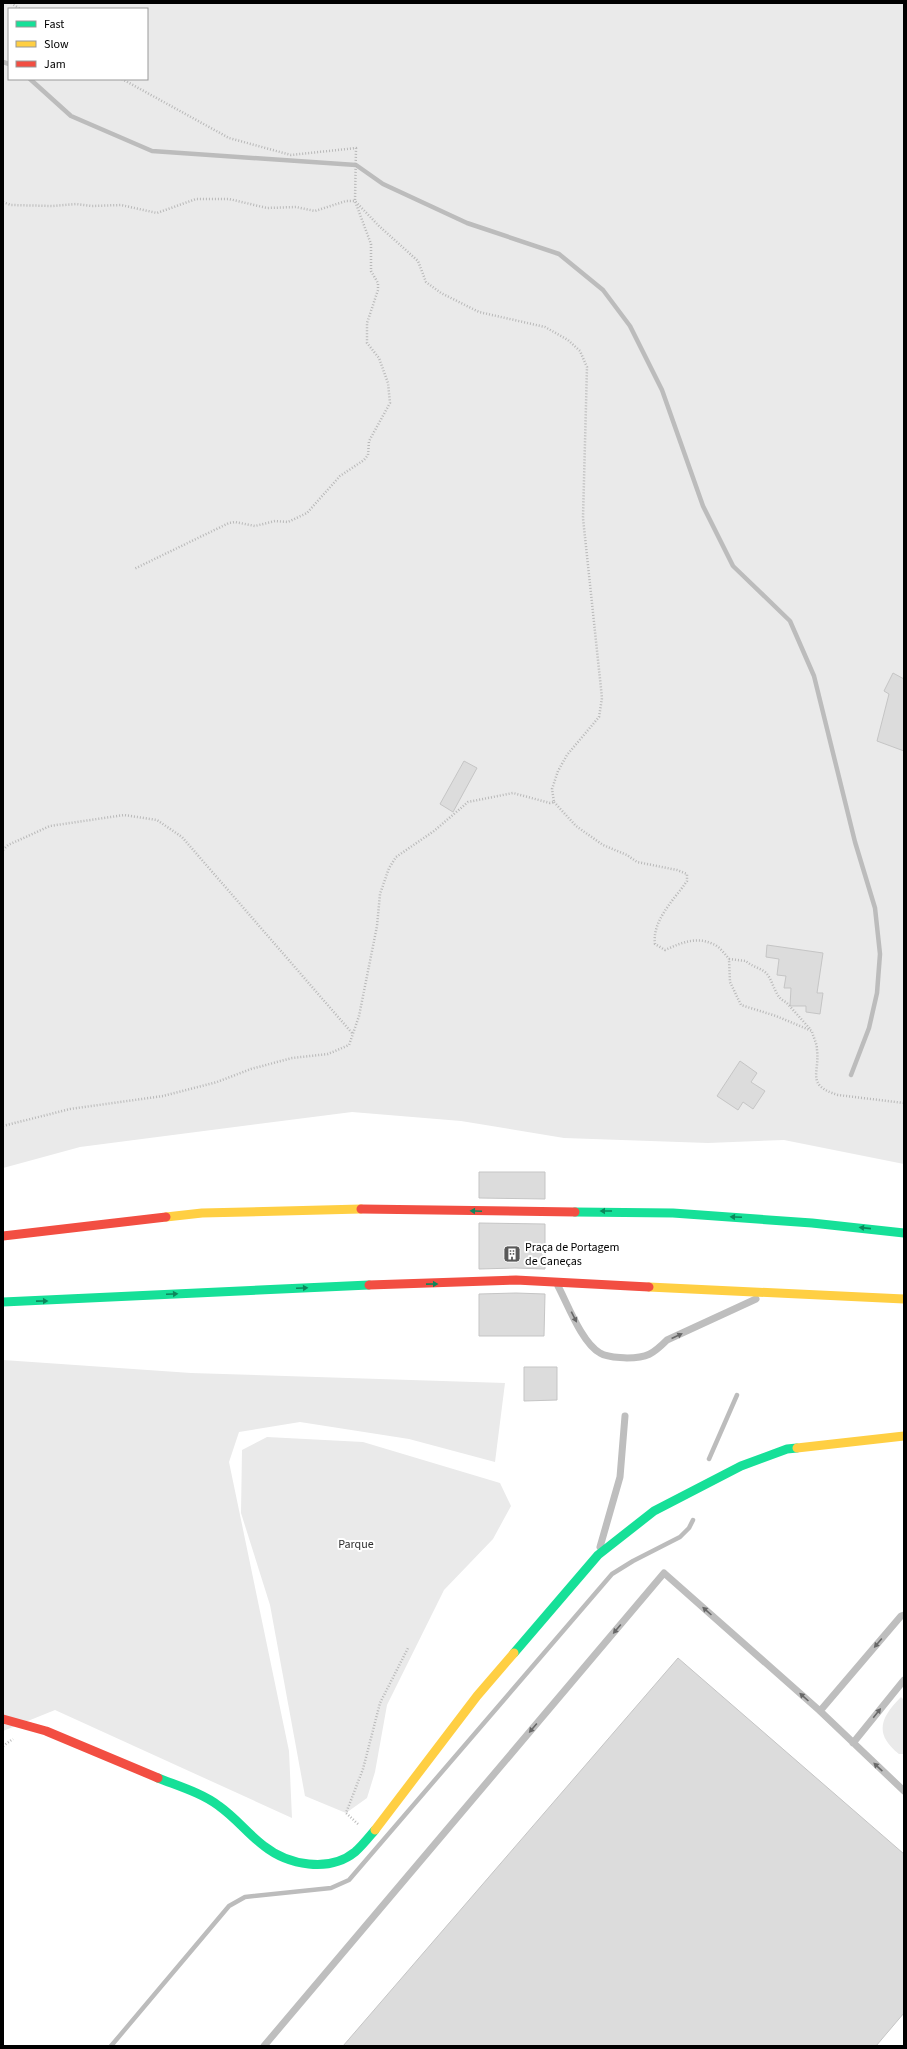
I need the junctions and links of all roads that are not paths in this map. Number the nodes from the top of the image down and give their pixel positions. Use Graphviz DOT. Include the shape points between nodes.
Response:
graph roads {
  1 [pos="904,1233"];
  2 [pos="3,1236"];
  3 [pos="556,1282"];
  4 [pos="769,1293"];
  5 [pos="904,1299"];
  6 [pos="3,1302"];
  7 [pos="625,1416"];
  8 [pos="904,1436"];
  9 [pos="598,1556"];
  10 [pos="904,1615"];
  11 [pos="904,1680"];
  12 [pos="820,1711"];
  13 [pos="3,1719"];
  14 [pos="853,1743"];
  15 [pos="904,1791"];
  16 [pos="264,2046"];
  1 -- 2 [label="main road, one-way" via="804,1222 673,1213 375,1209 202,1213"];
  3 -- 4 [label="main road"];
  3 -- 4 [label="lane, one-way" via="586,1339 600,1353 612,1357 645,1357 667,1340"];
  6 -- 3 [label="main road, one-way" via="332,1286 516,1280"];
  4 -- 5 [label="main road"];
  7 -- 9 [label="lane" via="620,1477"];
  8 -- 9 [label="main road" via="787,1449 741,1466 654,1511"];
  9 -- 13 [label="main road" via="477,1696 370,1835 354,1853 330,1863 309,1865 278,1856 265,1847 235,1817 211,1800 46,1731"];
  10 -- 12 [label="lane, one-way"];
  14 -- 11 [label="lane, one-way"];
  12 -- 14 [label="lane"];
  12 -- 16 [label="lane, one-way" via="664,1573"];
  15 -- 14 [label="lane, one-way"];
}
